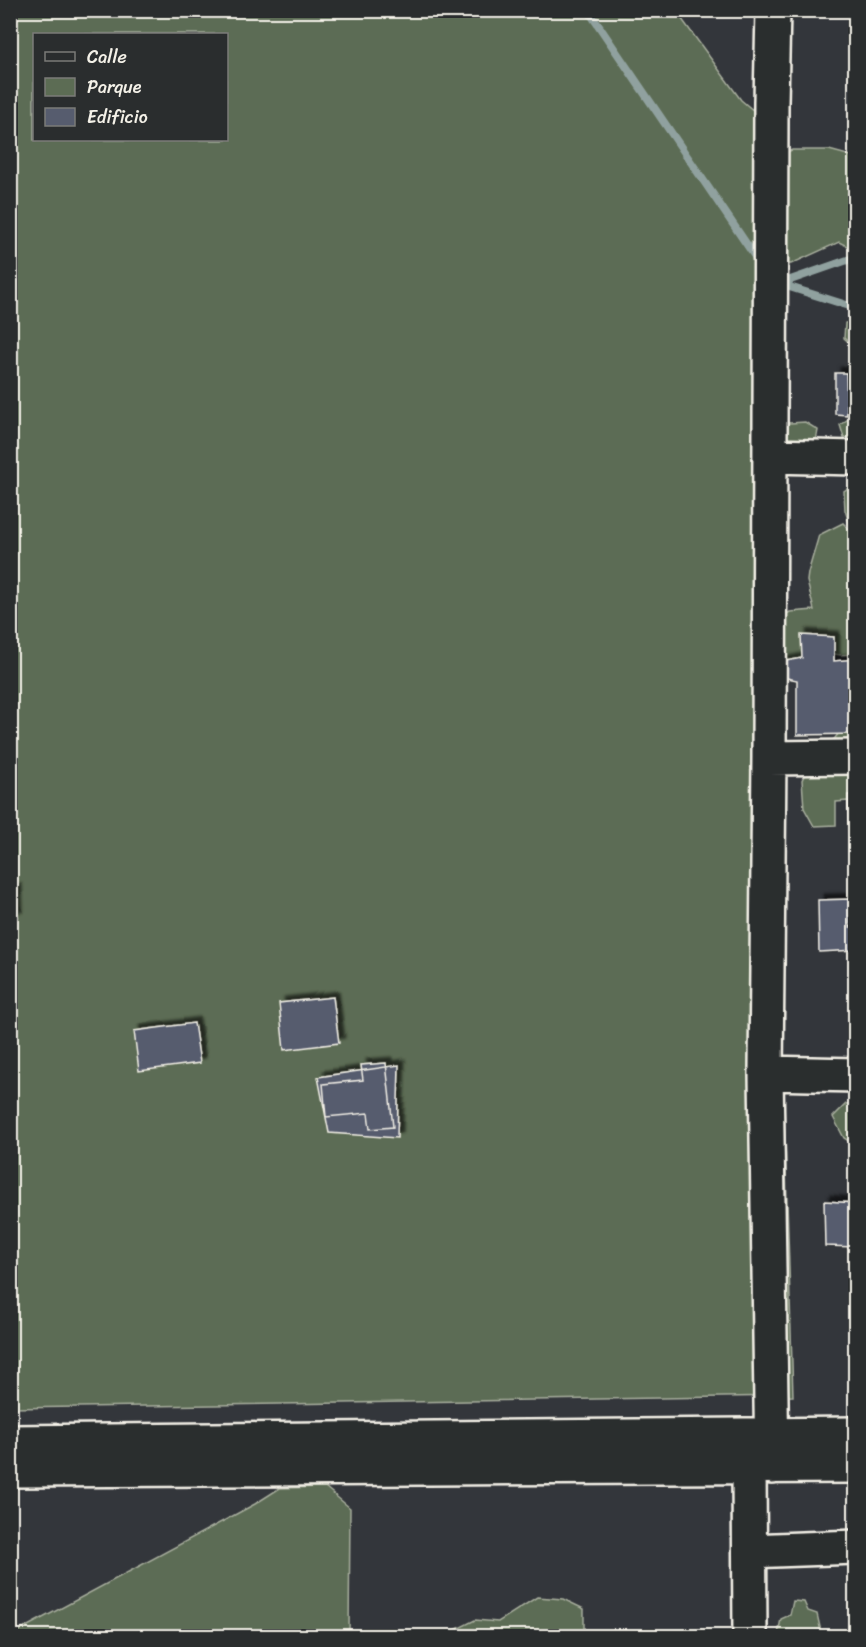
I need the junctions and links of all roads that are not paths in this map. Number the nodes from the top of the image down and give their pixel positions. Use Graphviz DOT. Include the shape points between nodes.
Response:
graph roads {
  1 [pos="773,10"];
  2 [pos="770,456"];
  3 [pos="855,458"];
  4 [pos="855,757"];
  5 [pos="769,758"];
  6 [pos="766,1073"];
  7 [pos="855,1075"];
  8 [pos="855,1434"];
  9 [pos="771,1435"];
  10 [pos="10,1442"];
  11 [pos="855,1466"];
  12 [pos="760,1467"];
  13 [pos="10,1470"];
  14 [pos="855,1547"];
  15 [pos="750,1551"];
  16 [pos="750,1636"];
  1 -- 2 [label="street"];
  2 -- 3 [label="street"];
  2 -- 5 [label="street"];
  4 -- 5 [label="street"];
  5 -- 6 [label="street"];
  6 -- 7 [label="street"];
  6 -- 9 [label="street"];
  8 -- 9 [label="street"];
  9 -- 10 [label="street"];
  9 -- 12 [label="street"];
  11 -- 12 [label="street"];
  12 -- 13 [label="street"];
  12 -- 15 [label="street"];
  14 -- 15 [label="street"];
  15 -- 16 [label="street"];
}
